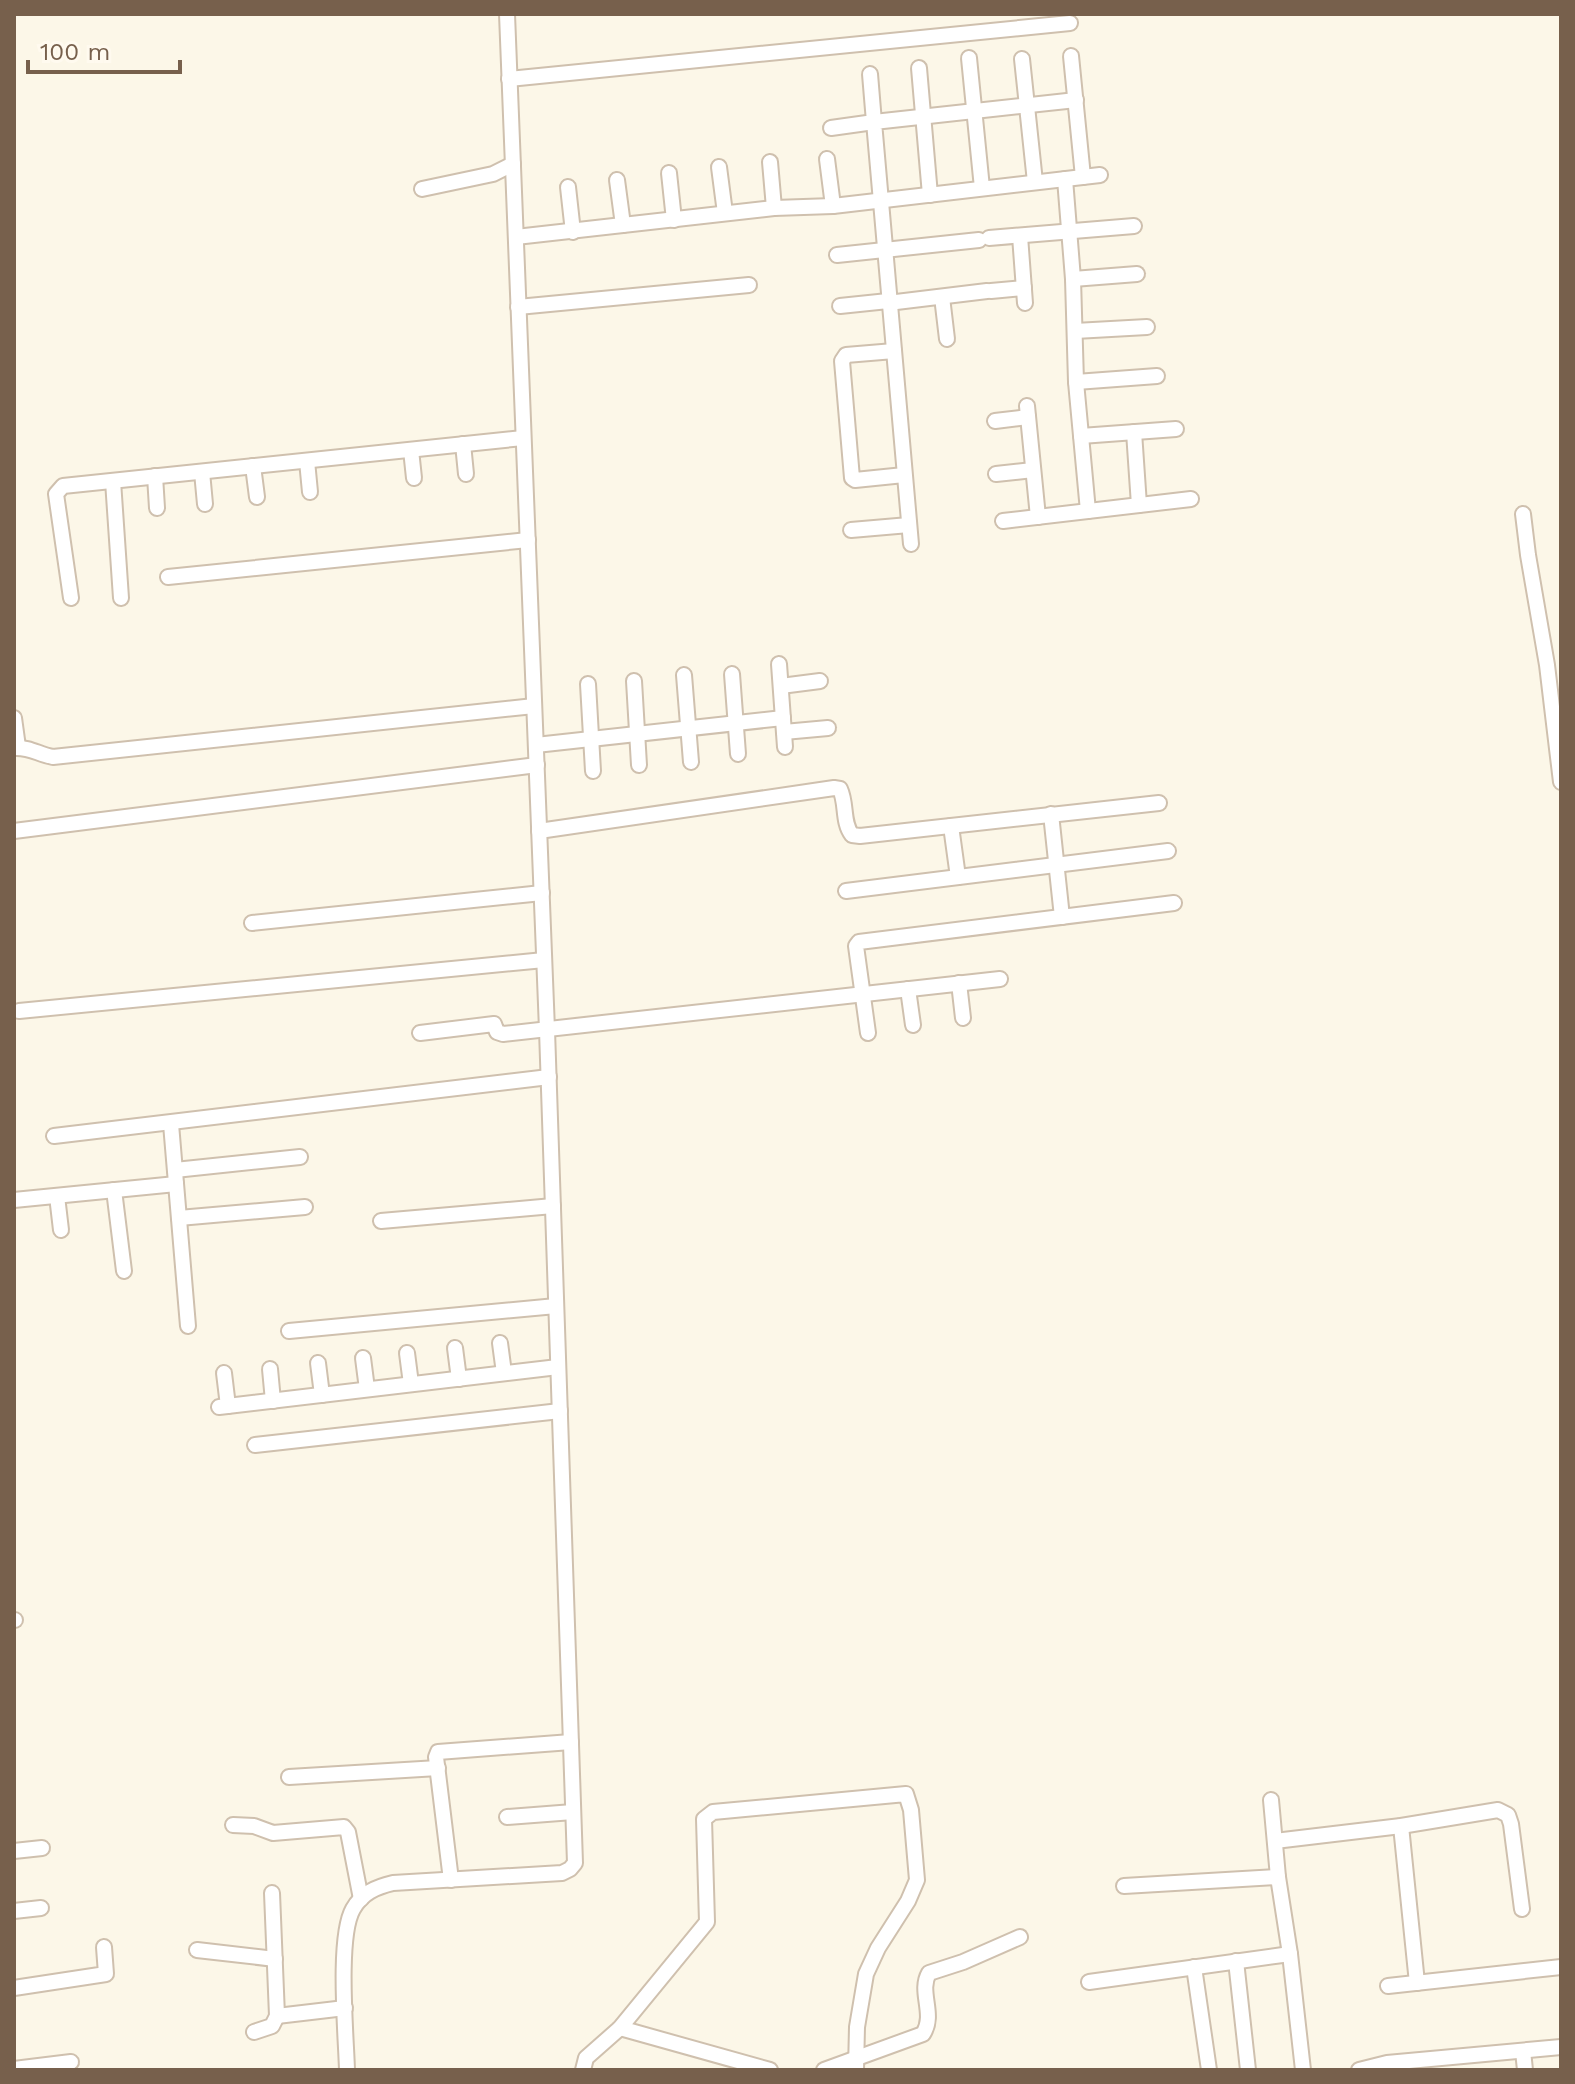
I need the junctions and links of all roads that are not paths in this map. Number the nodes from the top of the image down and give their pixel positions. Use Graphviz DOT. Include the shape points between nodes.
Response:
graph roads {
  1 [pos="507,14"];
  2 [pos="1070,23"];
  3 [pos="1071,56"];
  4 [pos="969,58"];
  5 [pos="1022,59"];
  6 [pos="919,68"];
  7 [pos="870,74"];
  8 [pos="509,79"];
  9 [pos="1076,100"];
  10 [pos="1027,105"];
  11 [pos="974,111"];
  12 [pos="924,117"];
  13 [pos="874,122"];
  14 [pos="831,128"];
  15 [pos="827,159"];
  16 [pos="770,162"];
  17 [pos="513,164"];
  18 [pos="719,167"];
  19 [pos="669,173"];
  20 [pos="1100,175"];
  21 [pos="1083,177"];
  22 [pos="1065,179"];
  23 [pos="617,180"];
  24 [pos="1035,182"];
  25 [pos="568,187"];
  26 [pos="982,188"];
  27 [pos="422,189"];
  28 [pos="930,195"];
  29 [pos="879,201"];
  30 [pos="833,206"];
  31 [pos="774,208"];
  32 [pos="725,213"];
  33 [pos="674,220"];
  34 [pos="623,225"];
  35 [pos="1134,226"];
  36 [pos="573,232"];
  37 [pos="1070,232"];
  38 [pos="1020,236"];
  39 [pos="516,237"];
  40 [pos="884,251"];
  41 [pos="837,255"];
  42 [pos="1137,274"];
  43 [pos="1073,279"];
  44 [pos="749,285"];
  45 [pos="942,297"];
  46 [pos="888,302"];
  47 [pos="840,306"];
  48 [pos="518,307"];
  49 [pos="1147,327"];
  50 [pos="1075,331"];
  51 [pos="947,339"];
  52 [pos="894,351"];
  53 [pos="1157,376"];
  54 [pos="1076,382"];
  55 [pos="995,421"];
  56 [pos="1176,429"];
  57 [pos="1134,432"];
  58 [pos="1081,436"];
  59 [pos="523,438"];
  60 [pos="463,444"];
  61 [pos="411,450"];
  62 [pos="307,461"];
  63 [pos="253,466"];
  64 [pos="1033,470"];
  65 [pos="202,472"];
  66 [pos="466,474"];
  67 [pos="996,474"];
  68 [pos="904,475"];
  69 [pos="155,476"];
  70 [pos="414,478"];
  71 [pos="113,481"];
  72 [pos="310,492"];
  73 [pos="257,497"];
  74 [pos="1191,499"];
  75 [pos="205,504"];
  76 [pos="1139,505"];
  77 [pos="157,508"];
  78 [pos="1088,511"];
  79 [pos="1523,514"];
  80 [pos="1038,517"];
  81 [pos="1003,521"];
  82 [pos="909,525"];
  83 [pos="851,530"];
  84 [pos="528,540"];
  85 [pos="911,544"];
  86 [pos="168,577"];
  87 [pos="71,598"];
  88 [pos="121,598"];
  89 [pos="779,664"];
  90 [pos="732,674"];
  91 [pos="684,675"];
  92 [pos="634,681"];
  93 [pos="820,681"];
  94 [pos="588,684"];
  95 [pos="781,686"];
  96 [pos="534,706"];
  97 [pos="14,718"];
  98 [pos="736,723"];
  99 [pos="688,728"];
  100 [pos="828,728"];
  101 [pos="784,732"];
  102 [pos="637,734"];
  103 [pos="591,739"];
  104 [pos="536,745"];
  105 [pos="16,747"];
  106 [pos="738,754"];
  107 [pos="691,762"];
  108 [pos="537,765"];
  109 [pos="639,765"];
  110 [pos="593,771"];
  111 [pos="1561,782"];
  112 [pos="1159,803"];
  113 [pos="1051,814"];
  114 [pos="951,826"];
  115 [pos="14,831"];
  116 [pos="539,831"];
  117 [pos="1168,851"];
  118 [pos="1056,865"];
  119 [pos="958,877"];
  120 [pos="846,891"];
  121 [pos="542,893"];
  122 [pos="1174,903"];
  123 [pos="1062,917"];
  124 [pos="252,923"];
  125 [pos="544,960"];
  126 [pos="1000,979"];
  127 [pos="959,983"];
  128 [pos="908,989"];
  129 [pos="863,994"];
  130 [pos="19,1011"];
  131 [pos="963,1018"];
  132 [pos="913,1025"];
  133 [pos="547,1030"];
  134 [pos="420,1033"];
  135 [pos="868,1033"];
  136 [pos="549,1077"];
  137 [pos="171,1124"];
  138 [pos="54,1136"];
  139 [pos="300,1157"];
  140 [pos="176,1177"];
  141 [pos="114,1190"];
  142 [pos="57,1196"];
  143 [pos="14,1200"];
  144 [pos="553,1206"];
  145 [pos="305,1207"];
  146 [pos="179,1218"];
  147 [pos="381,1221"];
  148 [pos="61,1230"];
  149 [pos="124,1271"];
  150 [pos="556,1306"];
  151 [pos="188,1326"];
  152 [pos="289,1331"];
  153 [pos="500,1343"];
  154 [pos="455,1348"];
  155 [pos="407,1353"];
  156 [pos="363,1358"];
  157 [pos="318,1363"];
  158 [pos="558,1367"];
  159 [pos="270,1369"];
  160 [pos="224,1373"];
  161 [pos="504,1373"];
  162 [pos="459,1379"];
  163 [pos="411,1384"];
  164 [pos="367,1389"];
  165 [pos="322,1395"];
  166 [pos="273,1401"];
  167 [pos="560,1411"];
  168 [pos="255,1445"];
  169 [pos="571,1742"];
  170 [pos="438,1768"];
  171 [pos="289,1777"];
  172 [pos="1271,1800"];
  173 [pos="573,1812"];
  174 [pos="507,1817"];
  175 [pos="233,1825"];
  176 [pos="1401,1826"];
  177 [pos="1275,1841"];
  178 [pos="42,1848"];
  179 [pos="14,1851"];
  180 [pos="1278,1877"];
  181 [pos="451,1880"];
  182 [pos="1124,1886"];
  183 [pos="272,1893"];
  184 [pos="361,1899"];
  185 [pos="41,1908"];
  186 [pos="1522,1909"];
  187 [pos="14,1911"];
  188 [pos="1020,1937"];
  189 [pos="104,1947"];
  190 [pos="197,1950"];
  191 [pos="1290,1954"];
  192 [pos="275,1959"];
  193 [pos="1236,1961"];
  194 [pos="1194,1967"];
  195 [pos="1561,1967"];
  196 [pos="1089,1982"];
  197 [pos="1417,1983"];
  198 [pos="1388,1986"];
  199 [pos="14,1988"];
  200 [pos="345,2008"];
  201 [pos="277,2016"];
  202 [pos="620,2028"];
  203 [pos="254,2032"];
  204 [pos="1561,2047"];
  205 [pos="1523,2051"];
  206 [pos="1499,2053"];
  207 [pos="71,2062"];
  208 [pos="855,2065"];
  209 [pos="1387,2066"];
  210 [pos="14,2069"];
  211 [pos="347,2070"];
  212 [pos="583,2070"];
  213 [pos="770,2070"];
  214 [pos="824,2070"];
  215 [pos="1209,2070"];
  216 [pos="1248,2070"];
  217 [pos="1303,2070"];
  218 [pos="1359,2070"];
  219 [pos="1501,2070"];
  220 [pos="1525,2070"];
  1 -- 8 [label="street"];
  2 -- 8 [label="street"];
  3 -- 9 [label="street"];
  4 -- 11 [label="street"];
  5 -- 10 [label="street"];
  6 -- 12 [label="street"];
  7 -- 13 [label="street"];
  8 -- 17 [label="street"];
  9 -- 10 [label="street"];
  9 -- 21 [label="street"];
  10 -- 11 [label="street"];
  10 -- 24 [label="street"];
  11 -- 12 [label="street"];
  11 -- 26 [label="street"];
  12 -- 13 [label="street"];
  12 -- 28 [label="street"];
  13 -- 14 [label="street"];
  13 -- 29 [label="street"];
  15 -- 30 [label="street"];
  16 -- 31 [label="street"];
  17 -- 27 [label="street" via="493,174"];
  17 -- 39 [label="street"];
  18 -- 32 [label="street"];
  19 -- 33 [label="street"];
  20 -- 21 [label="street"];
  21 -- 22 [label="street"];
  22 -- 24 [label="street"];
  22 -- 37 [label="street"];
  23 -- 34 [label="street"];
  24 -- 26 [label="street"];
  25 -- 36 [label="street"];
  26 -- 28 [label="street"];
  28 -- 29 [label="street"];
  29 -- 30 [label="street"];
  29 -- 40 [label="street"];
  30 -- 31 [label="street"];
  31 -- 32 [label="street"];
  32 -- 33 [label="street"];
  33 -- 34 [label="street"];
  34 -- 36 [label="street"];
  35 -- 37 [label="street"];
  36 -- 39 [label="street"];
  37 -- 38 [label="street"];
  37 -- 43 [label="street"];
  38 -- 40 [label="street"];
  38 -- 45 [label="street" via="1025,296 989,291"];
  39 -- 48 [label="street"];
  40 -- 41 [label="street"];
  40 -- 46 [label="street"];
  42 -- 43 [label="street"];
  43 -- 50 [label="street"];
  44 -- 48 [label="street"];
  45 -- 46 [label="street"];
  45 -- 51 [label="street"];
  46 -- 47 [label="street"];
  46 -- 52 [label="street"];
  48 -- 59 [label="street"];
  49 -- 50 [label="street"];
  50 -- 54 [label="street"];
  52 -- 68 [label="street"];
  52 -- 68 [label="street" via="846,355 842,361 852,478"];
  53 -- 54 [label="street"];
  54 -- 58 [label="street"];
  55 -- 64 [label="street" via="1028,412"];
  56 -- 57 [label="street"];
  57 -- 58 [label="street"];
  57 -- 76 [label="street"];
  58 -- 78 [label="street"];
  59 -- 60 [label="street"];
  59 -- 84 [label="street"];
  60 -- 61 [label="street"];
  60 -- 66 [label="street"];
  61 -- 62 [label="street"];
  61 -- 70 [label="street"];
  62 -- 63 [label="street"];
  62 -- 72 [label="street"];
  63 -- 65 [label="street"];
  63 -- 73 [label="street"];
  64 -- 67 [label="street"];
  64 -- 80 [label="street"];
  65 -- 69 [label="street"];
  65 -- 75 [label="street"];
  68 -- 82 [label="street"];
  69 -- 71 [label="street"];
  69 -- 77 [label="street"];
  71 -- 87 [label="street" via="57,491"];
  71 -- 88 [label="street"];
  74 -- 76 [label="street"];
  76 -- 78 [label="street"];
  78 -- 80 [label="street"];
  79 -- 111 [label="street"];
  80 -- 81 [label="street"];
  82 -- 83 [label="street"];
  82 -- 85 [label="street"];
  84 -- 86 [label="street"];
  84 -- 96 [label="street"];
  89 -- 95 [label="street"];
  90 -- 98 [label="street"];
  91 -- 99 [label="street"];
  92 -- 102 [label="street"];
  93 -- 95 [label="street"];
  94 -- 103 [label="street"];
  95 -- 101 [label="street"];
  96 -- 104 [label="street"];
  96 -- 105 [label="street" via="53,757"];
  97 -- 105 [label="street"];
  98 -- 99 [label="street"];
  98 -- 101 [label="street"];
  98 -- 106 [label="street"];
  99 -- 102 [label="street"];
  99 -- 107 [label="street"];
  100 -- 101 [label="street"];
  102 -- 103 [label="street"];
  102 -- 109 [label="street"];
  103 -- 104 [label="street"];
  103 -- 110 [label="street"];
  104 -- 108 [label="street"];
  108 -- 115 [label="street"];
  108 -- 116 [label="street"];
  112 -- 113 [label="street"];
  113 -- 114 [label="street"];
  113 -- 118 [label="street"];
  114 -- 116 [label="street" via="852,835 843,795 834,788"];
  114 -- 119 [label="street"];
  116 -- 121 [label="street"];
  117 -- 118 [label="street"];
  118 -- 119 [label="street"];
  118 -- 123 [label="street"];
  119 -- 120 [label="street"];
  121 -- 124 [label="street"];
  121 -- 125 [label="street"];
  122 -- 123 [label="street"];
  123 -- 129 [label="street" via="859,942"];
  125 -- 130 [label="street"];
  125 -- 133 [label="street"];
  126 -- 127 [label="street"];
  127 -- 128 [label="street"];
  127 -- 131 [label="street"];
  128 -- 129 [label="street"];
  128 -- 132 [label="street"];
  129 -- 133 [label="street"];
  129 -- 135 [label="street"];
  133 -- 134 [label="street" via="503,1034 494,1024"];
  133 -- 136 [label="street"];
  136 -- 137 [label="street"];
  136 -- 144 [label="street"];
  137 -- 138 [label="street"];
  137 -- 140 [label="street"];
  139 -- 140 [label="street"];
  140 -- 141 [label="street"];
  140 -- 146 [label="street"];
  141 -- 142 [label="street"];
  141 -- 149 [label="street"];
  142 -- 143 [label="street"];
  142 -- 148 [label="street"];
  144 -- 147 [label="street"];
  144 -- 150 [label="street"];
  145 -- 146 [label="street"];
  146 -- 151 [label="street"];
  150 -- 152 [label="street"];
  150 -- 158 [label="street"];
  153 -- 161 [label="street"];
  154 -- 162 [label="street"];
  155 -- 163 [label="street"];
  156 -- 164 [label="street"];
  157 -- 165 [label="street"];
  158 -- 161 [label="street"];
  158 -- 167 [label="street"];
  159 -- 166 [label="street"];
  160 -- 166 [label="street" via="223,1406"];
  161 -- 162 [label="street"];
  162 -- 163 [label="street"];
  163 -- 164 [label="street"];
  164 -- 165 [label="street"];
  165 -- 166 [label="street"];
  167 -- 168 [label="street"];
  167 -- 169 [label="street"];
  169 -- 170 [label="street" via="438,1752"];
  169 -- 173 [label="street"];
  170 -- 171 [label="street"];
  170 -- 181 [label="street"];
  172 -- 177 [label="street"];
  173 -- 174 [label="street"];
  173 -- 181 [label="street" via="575,1863 570,1869"];
  175 -- 184 [label="street" via="273,1833 344,1827"];
  176 -- 177 [label="street"];
  176 -- 186 [label="street" via="1506,1812"];
  176 -- 197 [label="street"];
  177 -- 180 [label="street"];
  178 -- 179 [label="street"];
  180 -- 182 [label="street"];
  180 -- 191 [label="street"];
  181 -- 184 [label="street" via="393,1883 375,1887"];
  183 -- 192 [label="street"];
  184 -- 200 [label="street" via="347,1923"];
  185 -- 187 [label="street"];
  188 -- 208 [label="street" via="929,1973 929,2019 923,2034"];
  189 -- 199 [label="street" via="106,1974"];
  190 -- 192 [label="street"];
  191 -- 193 [label="street"];
  191 -- 217 [label="street"];
  192 -- 201 [label="street"];
  193 -- 194 [label="street"];
  193 -- 216 [label="street"];
  194 -- 196 [label="street"];
  194 -- 215 [label="street"];
  195 -- 197 [label="street"];
  197 -- 198 [label="street"];
  200 -- 201 [label="street"];
  200 -- 211 [label="street"];
  201 -- 203 [label="street" via="272,2026"];
  202 -- 208 [label="street" via="707,1922 708,1815 906,1794 917,1880 866,1974"];
  202 -- 212 [label="street" via="586,2058"];
  202 -- 213 [label="street"];
  204 -- 205 [label="street"];
  205 -- 206 [label="street"];
  205 -- 220 [label="street"];
  206 -- 209 [label="street"];
  206 -- 219 [label="street"];
  207 -- 210 [label="street"];
  208 -- 214 [label="street"];
  209 -- 218 [label="street"];
}
